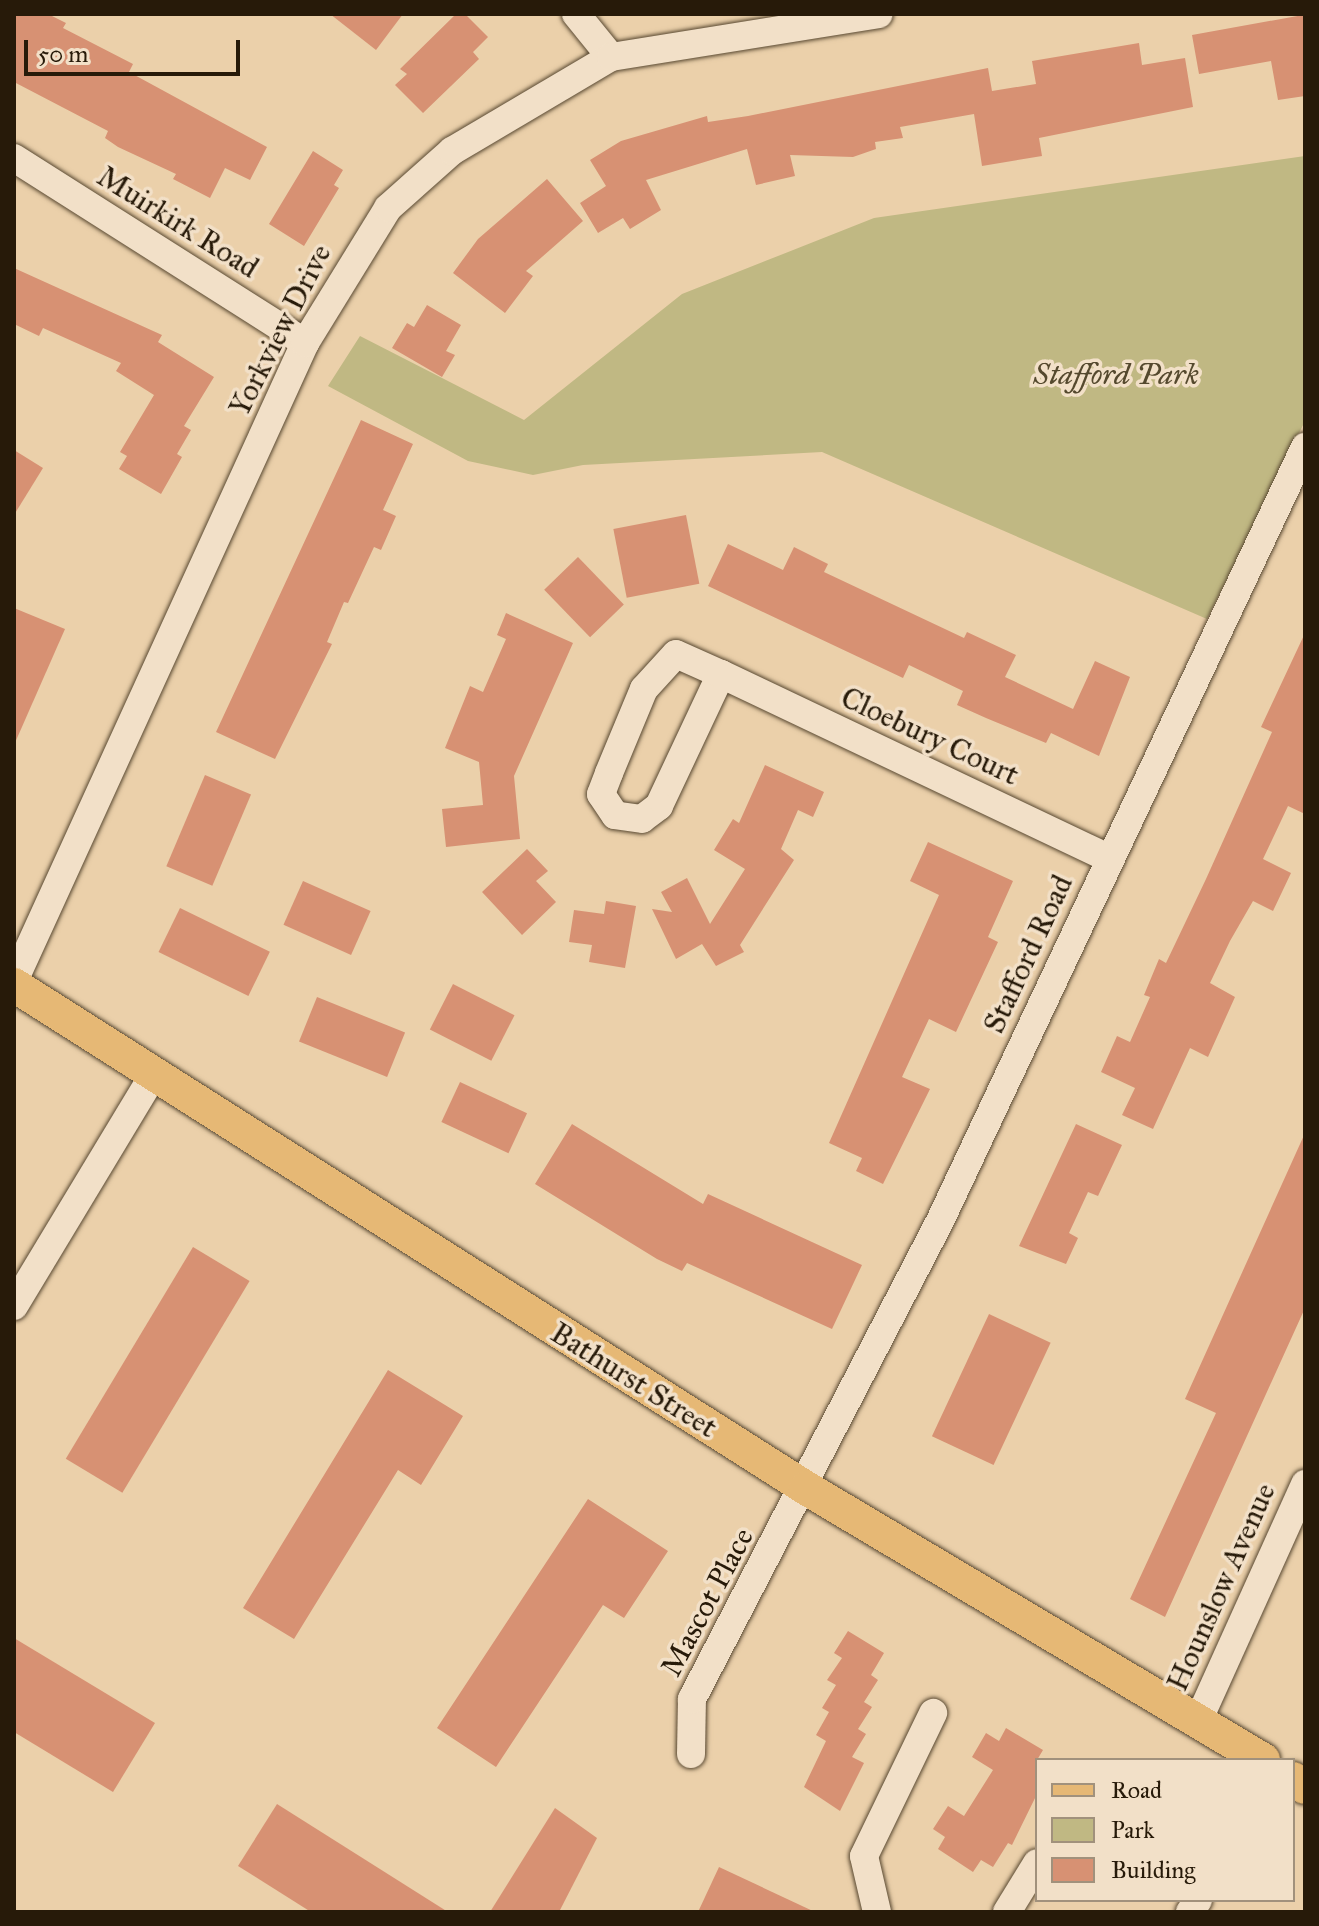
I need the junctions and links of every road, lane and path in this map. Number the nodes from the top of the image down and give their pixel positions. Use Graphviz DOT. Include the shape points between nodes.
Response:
graph roads {
  1 [pos="576,14"];
  2 [pos="879,14"];
  3 [pos="611,57"];
  4 [pos="14,158"];
  5 [pos="305,343"];
  6 [pos="1305,447"];
  7 [pos="721,674"];
  8 [pos="1110,859"];
  9 [pos="14,983"];
  10 [pos="152,1077"];
  11 [pos="14,1306"];
  12 [pos="1305,1484"];
  13 [pos="806,1488"];
  14 [pos="933,1713"];
  15 [pos="1199,1719"];
  16 [pos="691,1754"];
  17 [pos="1260,1758"];
  18 [pos="1035,1866"];
  19 [pos="877,1912"];
  20 [pos="1007,1912"];
  1 -- 3 [label="street"];
  2 -- 3 [label="street, Yorkview Drive"];
  3 -- 5 [label="street, Yorkview Drive" via="452,151 388,208"];
  4 -- 5 [label="street, Muirkirk Road"];
  5 -- 9 [label="street, Yorkview Drive"];
  6 -- 8 [label="street, Stafford Road"];
  7 -- 7 [label="street, Cloebury Court" via="676,654 644,689 601,794 615,815 642,819 659,806"];
  7 -- 8 [label="street, Cloebury Court"];
  8 -- 13 [label="street, Stafford Road" via="940,1221"];
  9 -- 10 [label="main road, Bathurst Street"];
  10 -- 11 [label="street"];
  10 -- 13 [label="main road, Bathurst Street"];
  12 -- 15 [label="street, Hounslow Avenue"];
  13 -- 15 [label="main road, Bathurst Street"];
  13 -- 16 [label="street, Mascot Place" via="692,1699"];
  14 -- 19 [label="street" via="864,1856"];
  15 -- 17 [label="main road, Bathurst Street"];
  18 -- 20 [label="street"];
}
